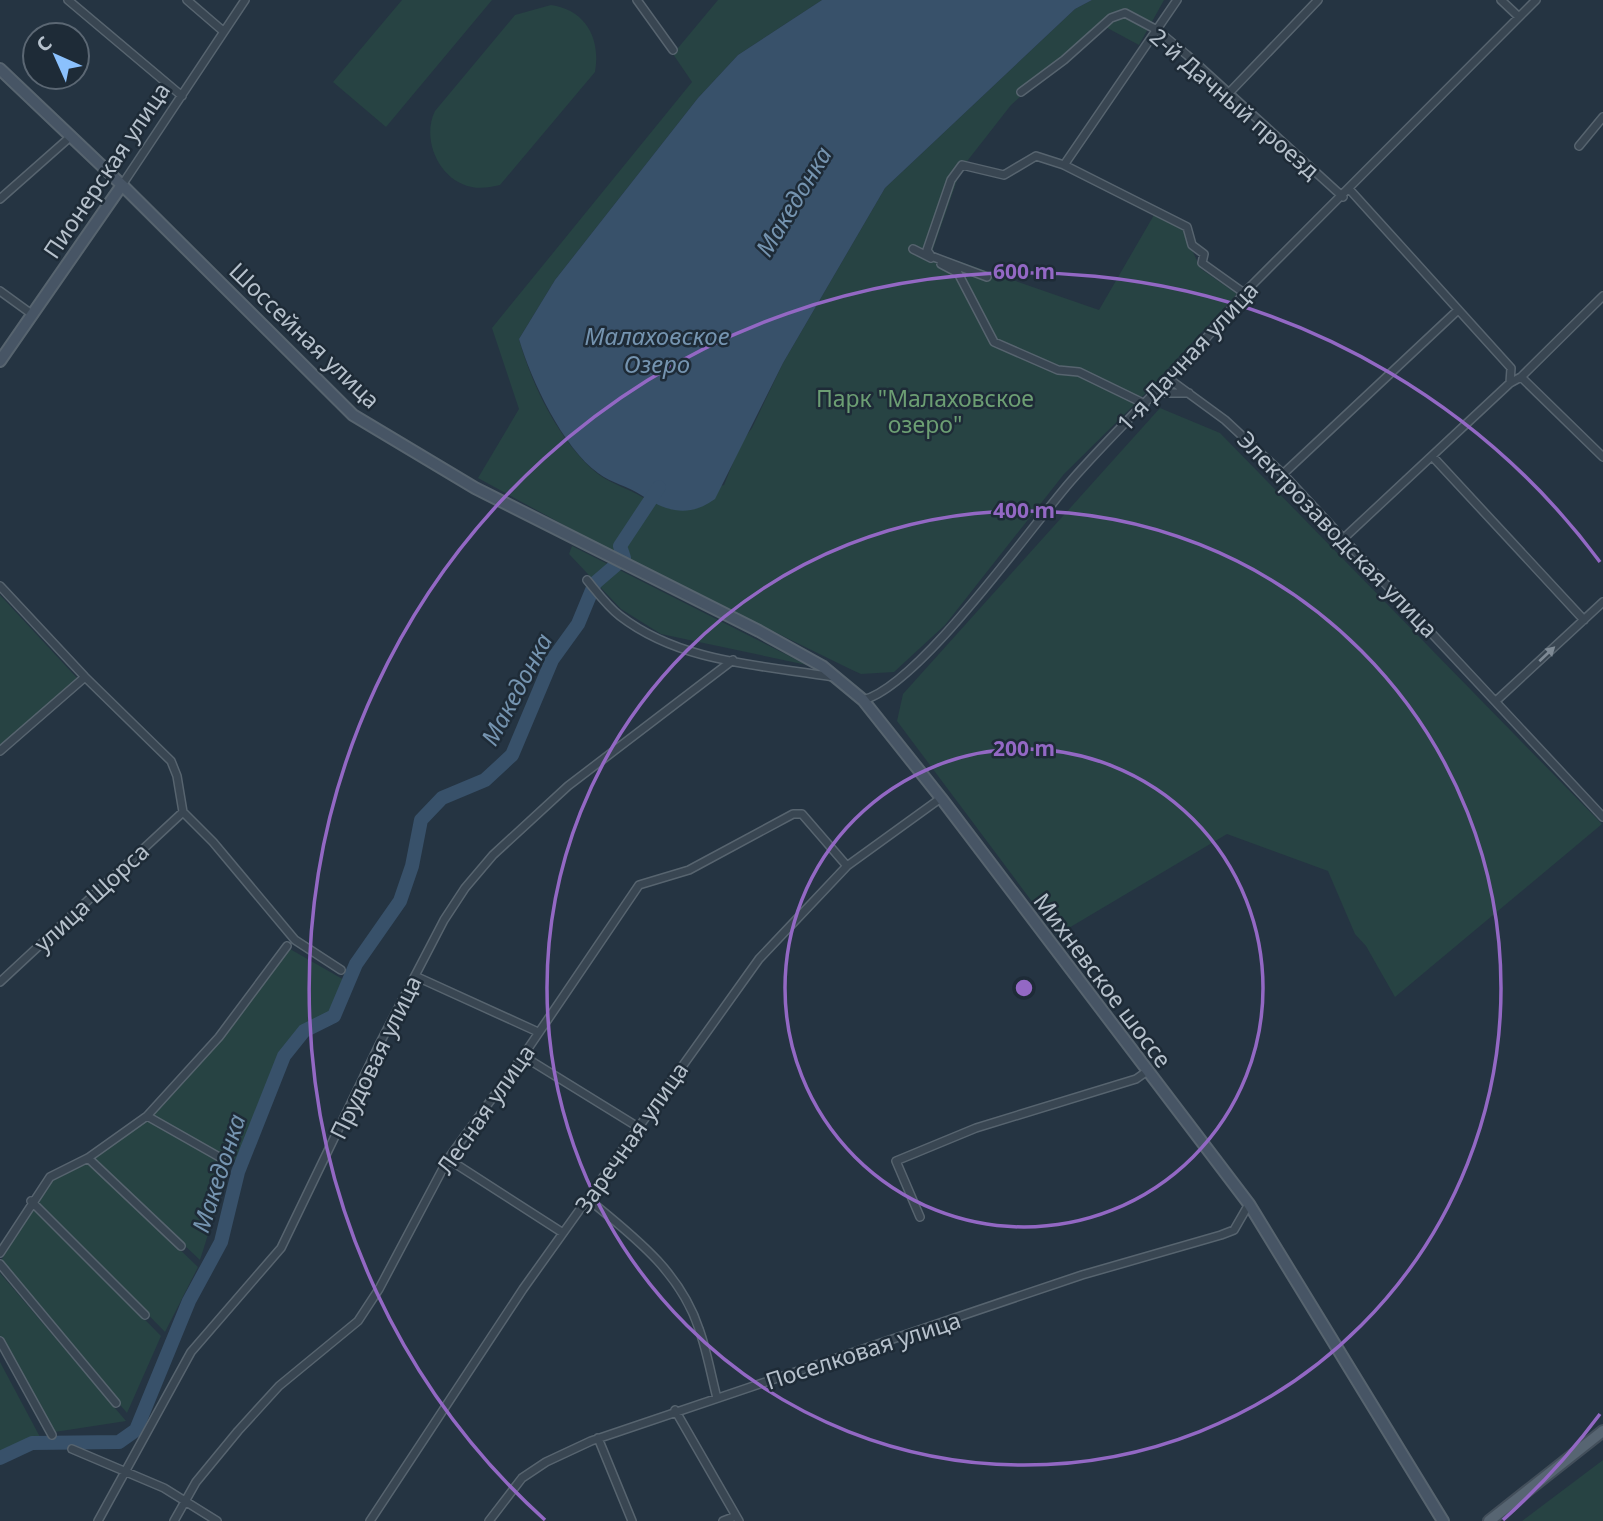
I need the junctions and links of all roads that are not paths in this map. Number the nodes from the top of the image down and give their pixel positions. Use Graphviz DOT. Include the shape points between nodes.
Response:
graph roads {
  1 [pos="68,0"];
  2 [pos="187,0"];
  3 [pos="244,0"];
  4 [pos="637,0"];
  5 [pos="1177,0"];
  6 [pos="1318,0"];
  7 [pos="1501,0"];
  8 [pos="1535,0"];
  9 [pos="1519,17"];
  10 [pos="1157,30"];
  11 [pos="223,31"];
  12 [pos="673,50"];
  13 [pos="0,69"];
  14 [pos="1021,92"];
  15 [pos="1228,93"];
  16 [pos="182,96"];
  17 [pos="1603,117"];
  18 [pos="69,138"];
  19 [pos="1579,146"];
  20 [pos="1064,165"];
  21 [pos="122,185"];
  22 [pos="1350,190"];
  23 [pos="1343,197"];
  24 [pos="0,199"];
  25 [pos="913,248"];
  26 [pos="987,277"];
  27 [pos="0,291"];
  28 [pos="1244,293"];
  29 [pos="1603,296"];
  30 [pos="1458,310"];
  31 [pos="33,315"];
  32 [pos="0,361"];
  33 [pos="1528,367"];
  34 [pos="1511,368"];
  35 [pos="1521,377"];
  36 [pos="1169,379"];
  37 [pos="1510,383"];
  38 [pos="1155,393"];
  39 [pos="1189,393"];
  40 [pos="1146,404"];
  41 [pos="1432,456"];
  42 [pos="1603,457"];
  43 [pos="1283,474"];
  44 [pos="1345,537"];
  45 [pos="628,566"];
  46 [pos="587,580"];
  47 [pos="0,586"];
  48 [pos="1603,603"];
  49 [pos="1584,621"];
  50 [pos="733,660"];
  51 [pos="85,677"];
  52 [pos="839,678"];
  53 [pos="863,699"];
  54 [pos="1497,701"];
  55 [pos="0,751"];
  56 [pos="941,797"];
  57 [pos="183,812"];
  58 [pos="1603,817"];
  59 [pos="847,866"];
  60 [pos="287,946"];
  61 [pos="341,970"];
  62 [pos="415,975"];
  63 [pos="0,982"];
  64 [pos="538,1031"];
  65 [pos="523,1056"];
  66 [pos="1146,1072"];
  67 [pos="147,1116"];
  68 [pos="638,1127"];
  69 [pos="88,1158"];
  70 [pos="220,1158"];
  71 [pos="448,1159"];
  72 [pos="588,1199"];
  73 [pos="31,1200"];
  74 [pos="1249,1204"];
  75 [pos="920,1217"];
  76 [pos="563,1233"];
  77 [pos="181,1246"];
  78 [pos="0,1253"];
  79 [pos="0,1264"];
  80 [pos="145,1315"];
  81 [pos="0,1341"];
  82 [pos="717,1398"];
  83 [pos="116,1403"];
  84 [pos="675,1410"];
  85 [pos="1603,1432"];
  86 [pos="52,1435"];
  87 [pos="598,1438"];
  88 [pos="72,1449"];
  89 [pos="127,1470"];
  90 [pos="186,1500"];
  91 [pos="737,1518"];
  92 [pos="98,1521"];
  93 [pos="174,1521"];
  94 [pos="217,1521"];
  95 [pos="370,1521"];
  96 [pos="489,1521"];
  97 [pos="632,1521"];
  98 [pos="723,1521"];
  99 [pos="1443,1521"];
  100 [pos="1489,1521"];
  1 -- 16 [label="street"];
  2 -- 11 [label="street"];
  3 -- 11 [label="street, Пионерская улица"];
  4 -- 12 [label="street"];
  5 -- 10 [label="street"];
  6 -- 15 [label="street"];
  7 -- 9 [label="street"];
  8 -- 9 [label="street, 1-я Дачная улица"];
  9 -- 22 [label="street, 1-я Дачная улица"];
  10 -- 14 [label="street, 2-й Дачный проезд" via="1125,13 1111,18"];
  10 -- 15 [label="street, 2-й Дачный проезд"];
  10 -- 20 [label="street"];
  11 -- 16 [label="street, Пионерская улица"];
  13 -- 18 [label="main road, Шоссейная улица"];
  15 -- 23 [label="street, 2-й Дачный проезд"];
  16 -- 21 [label="street, Пионерская улица"];
  17 -- 19 [label="street"];
  18 -- 21 [label="main road, Шоссейная улица"];
  18 -- 24 [label="street"];
  20 -- 26 [label="street" via="1036,156 1004,175 962,165 951,180 927,250 931,256"];
  20 -- 28 [label="street" via="1187,227 1192,245 1204,254 1202,263"];
  21 -- 31 [label="main road, Пионерская улица"];
  21 -- 45 [label="main road, Шоссейная улица" via="354,415 475,488"];
  22 -- 23 [label="street, 1-я Дачная улица"];
  22 -- 30 [label="street"];
  23 -- 28 [label="street, 1-я Дачная улица"];
  25 -- 40 [label="street" via="958,273 994,342 1058,370 1079,372"];
  27 -- 31 [label="street"];
  28 -- 36 [label="street, 1-я Дачная улица"];
  29 -- 33 [label="street"];
  30 -- 34 [label="street"];
  30 -- 43 [label="street"];
  31 -- 32 [label="main road, Пионерская улица"];
  33 -- 34 [label="street"];
  33 -- 35 [label="street"];
  34 -- 37 [label="street"];
  35 -- 37 [label="street"];
  35 -- 42 [label="street"];
  36 -- 38 [label="street, 1-я Дачная улица"];
  36 -- 39 [label="street, Электрозаводская улица"];
  37 -- 41 [label="street"];
  38 -- 39 [label="street"];
  38 -- 40 [label="street, 1-я Дачная улица"];
  39 -- 43 [label="street, Электрозаводская улица"];
  40 -- 53 [label="street, 1-я Дачная улица" via="1070,482 955,623 899,678"];
  41 -- 44 [label="street"];
  41 -- 49 [label="street"];
  43 -- 44 [label="street, Электрозаводская улица"];
  44 -- 54 [label="street, Электрозаводская улица"];
  45 -- 52 [label="main road, Михневское шоссе" via="759,631"];
  46 -- 50 [label="street" via="618,615 660,641 713,659"];
  47 -- 51 [label="street"];
  48 -- 49 [label="street"];
  54 -- 49 [label="street, one-way"];
  50 -- 52 [label="street"];
  50 -- 62 [label="street, Прудовая улица" via="626,738 493,855 458,899"];
  51 -- 55 [label="street"];
  51 -- 57 [label="street" via="171,761"];
  52 -- 53 [label="main road, Михневское шоссе"];
  53 -- 56 [label="main road, Михневское шоссе"];
  54 -- 58 [label="street, Электрозаводская улица"];
  56 -- 59 [label="street, Заречная улица"];
  56 -- 66 [label="main road, Михневское шоссе"];
  57 -- 61 [label="street" via="295,940"];
  57 -- 63 [label="street, улица Щорса"];
  59 -- 64 [label="street, Лесная улица" via="802,814 793,814 689,870 639,885"];
  59 -- 68 [label="street, Заречная улица" via="758,959"];
  60 -- 67 [label="street" via="219,1037"];
  62 -- 64 [label="street"];
  62 -- 89 [label="street, Прудовая улица" via="281,1248 191,1352"];
  64 -- 65 [label="street, Лесная улица"];
  65 -- 68 [label="street"];
  65 -- 71 [label="street, Лесная улица"];
  66 -- 74 [label="main road, Михневское шоссе"];
  66 -- 75 [label="street" via="1136,1079 976,1128 896,1161"];
  67 -- 69 [label="street"];
  67 -- 70 [label="street"];
  68 -- 72 [label="street, Заречная улица"];
  69 -- 73 [label="street" via="50,1177"];
  69 -- 77 [label="street"];
  71 -- 76 [label="street"];
  71 -- 90 [label="street, Лесная улица" via="358,1321 279,1386 229,1441"];
  72 -- 76 [label="street, Заречная улица"];
  72 -- 82 [label="street" via="648,1248 665,1268 699,1329"];
  73 -- 78 [label="street"];
  73 -- 80 [label="street"];
  74 -- 82 [label="street, Поселковая улица" via="1234,1230 1221,1235 1082,1275"];
  74 -- 99 [label="main road, Михневское шоссе"];
  76 -- 95 [label="street, Заречная улица"];
  79 -- 83 [label="street"];
  81 -- 86 [label="street"];
  82 -- 84 [label="street, Поселковая улица"];
  84 -- 87 [label="street, Поселковая улица"];
  84 -- 91 [label="street"];
  85 -- 100 [label="main road"];
  87 -- 96 [label="street, Поселковая улица" via="522,1478"];
  87 -- 97 [label="street"];
  88 -- 89 [label="street"];
  89 -- 90 [label="street"];
  89 -- 92 [label="street, Прудовая улица"];
  90 -- 93 [label="street, Лесная улица"];
  90 -- 94 [label="street"];
  91 -- 98 [label="street"];
}
